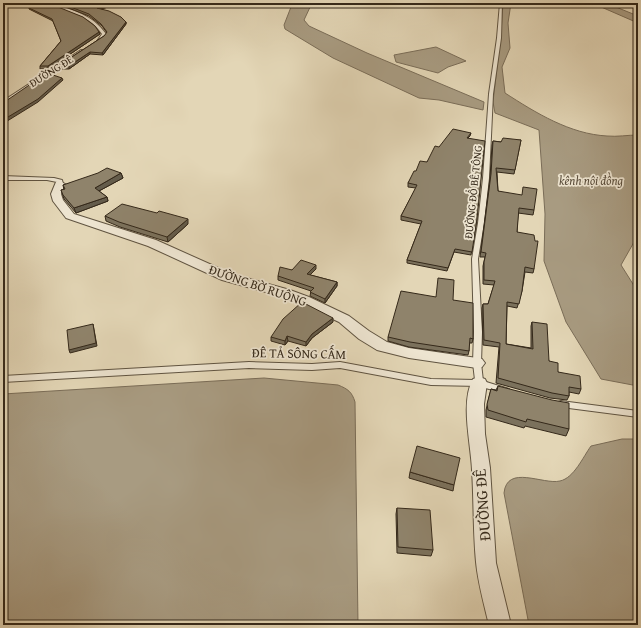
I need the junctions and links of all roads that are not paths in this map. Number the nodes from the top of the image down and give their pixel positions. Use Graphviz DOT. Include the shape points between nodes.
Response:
graph roads {
  1 [pos="49,3"];
  2 [pos="501,3"];
  3 [pos="92,45"];
  4 [pos="86,49"];
  5 [pos="3,103"];
  6 [pos="3,178"];
  7 [pos="60,184"];
  8 [pos="477,363"];
  9 [pos="3,379"];
  10 [pos="479,383"];
  11 [pos="514,393"];
  12 [pos="550,402"];
  13 [pos="638,414"];
  14 [pos="500,625"];
  1 -- 3 [label="lane" via="82,14 97,24 104,34"];
  2 -- 8 [label="lane, ĐƯỜNG ĐỔ BÊ TÔNG" via="491,94 486,178 475,260"];
  4 -- 5 [label="lane, ĐƯỜNG ĐÊ"];
  6 -- 7 [label="lane" via="54,179 60,181"];
  7 -- 8 [label="street, ĐƯỜNG BỜ RUỘNG" via="56,194 58,201 70,216 147,241 227,277 285,292 344,319 382,346 410,354"];
  8 -- 10 [label="lane, ĐƯỜNG ĐỔ BÊ TÔNG"];
  9 -- 10 [label="lane, ĐÊ TẢ SÔNG CẤM" via="249,365 340,366 431,382"];
  10 -- 11 [label="lane, ĐÊ TẢ SÔNG CẤM"];
  10 -- 14 [label="street, ĐƯỜNG ĐÊ" via="476,434 481,468 486,563"];
  12 -- 13 [label="lane"];
}
